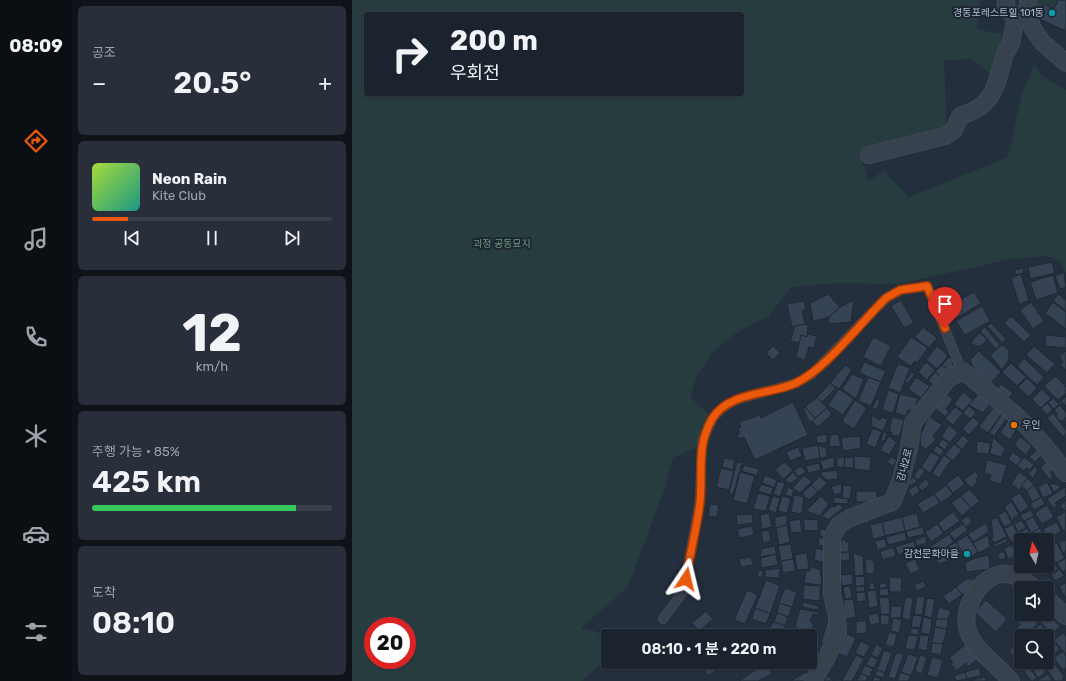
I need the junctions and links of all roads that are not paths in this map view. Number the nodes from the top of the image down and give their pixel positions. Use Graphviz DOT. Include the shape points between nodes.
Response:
graph roads {
  1 [pos="1006,0"];
  2 [pos="1024,9"];
  3 [pos="1066,63"];
  4 [pos="869,155"];
  5 [pos="962,371"];
  6 [pos="1066,474"];
  7 [pos="1023,581"];
  8 [pos="1054,605"];
  9 [pos="1066,616"];
  10 [pos="663,619"];
  11 [pos="814,681"];
  12 [pos="1011,681"];
  1 -- 2 [label="street" via="1005,5 1009,11"];
  2 -- 3 [label="street" via="1042,42"];
  2 -- 4 [label="street" via="1004,55 994,92 988,100 971,113 960,116 954,130 945,136"];
  5 -- 6 [label="street" via="1021,420"];
  5 -- 10 [label="lane" via="927,286 900,290 886,298 812,374 796,383 736,400 722,408 713,418 702,441 700,501 684,592"];
  5 -- 11 [label="street, 감내2로" via="949,378 913,423 901,480 892,502 850,518 839,525 832,537 832,594 838,633"];
  7 -- 12 [label="street" via="1014,575 1002,574 983,584 969,604 967,628 979,649 1003,670"];
  8 -- 9 [label="street"];
}
